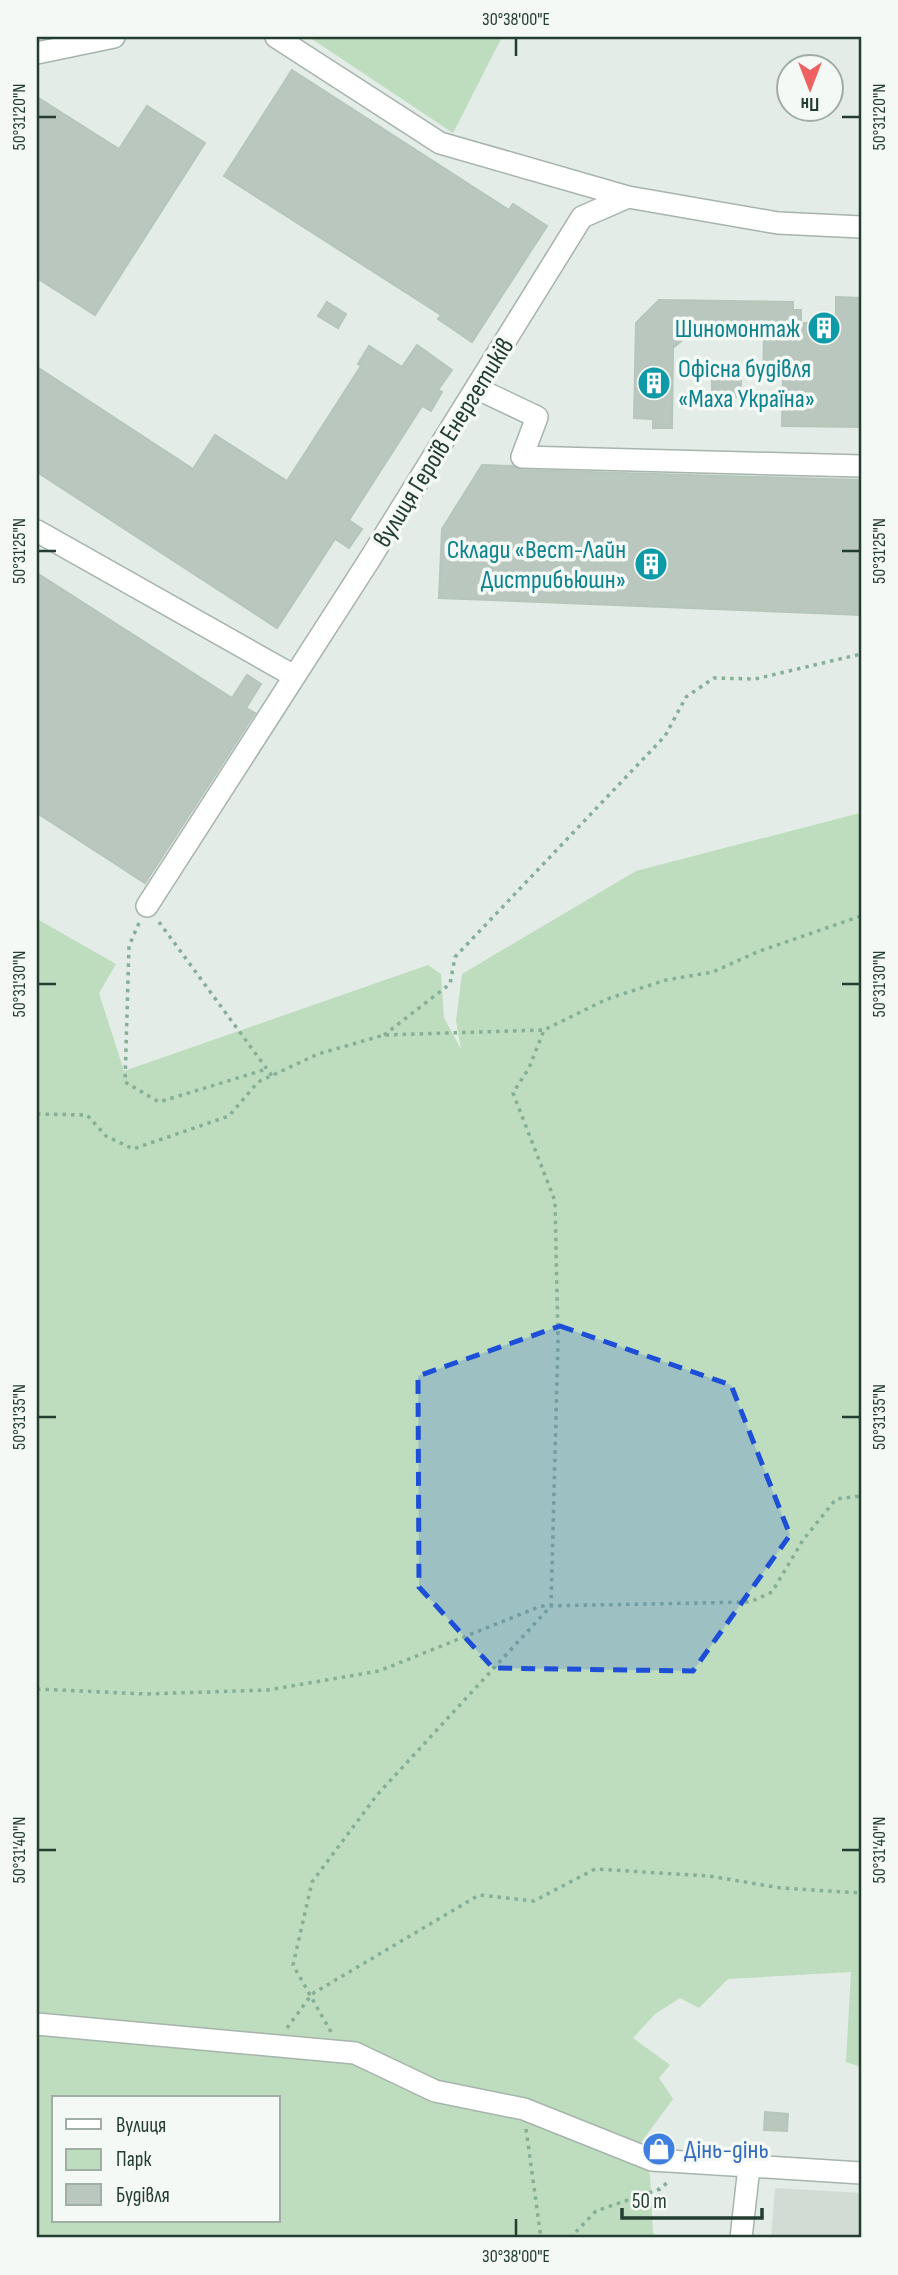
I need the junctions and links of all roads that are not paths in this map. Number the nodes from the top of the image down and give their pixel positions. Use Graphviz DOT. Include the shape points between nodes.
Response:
graph roads {
  1 [pos="114,37"];
  2 [pos="276,37"];
  3 [pos="37,53"];
  4 [pos="628,197"];
  5 [pos="861,227"];
  6 [pos="476,388"];
  7 [pos="861,466"];
  8 [pos="37,531"];
  9 [pos="294,676"];
  10 [pos="147,906"];
  11 [pos="37,2024"];
  12 [pos="736,2163"];
  13 [pos="861,2173"];
  14 [pos="741,2238"];
  1 -- 3 [label="street"];
  2 -- 4 [label="street" via="440,143"];
  4 -- 5 [label="street" via="778,223"];
  4 -- 6 [label="street, вулиця Героїв Енергетиків" via="582,216"];
  6 -- 7 [label="street" via="537,417 522,457"];
  6 -- 9 [label="street, вулиця Героїв Енергетиків"];
  8 -- 9 [label="street"];
  9 -- 10 [label="street, вулиця Героїв Енергетиків"];
  11 -- 12 [label="street" via="355,2053 435,2091 524,2109 652,2160"];
  12 -- 13 [label="street"];
  12 -- 14 [label="street"];
}
